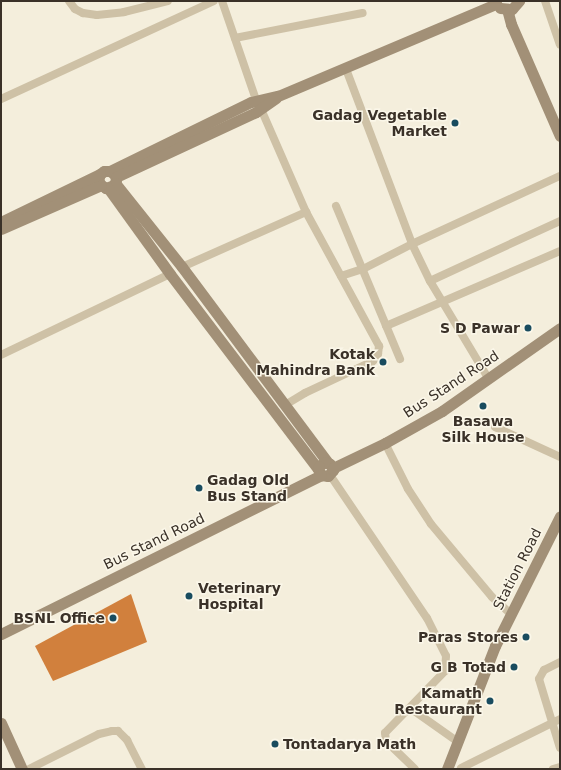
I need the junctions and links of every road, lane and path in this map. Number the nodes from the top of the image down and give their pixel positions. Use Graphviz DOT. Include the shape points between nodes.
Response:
graph roads {
  1 [pos="69,1"];
  2 [pos="168,1"];
  3 [pos="214,1"];
  4 [pos="222,1"];
  5 [pos="519,1"];
  6 [pos="545,1"];
  7 [pos="496,3"];
  8 [pos="507,9"];
  9 [pos="363,13"];
  10 [pos="235,38"];
  11 [pos="560,45"];
  12 [pos="346,69"];
  13 [pos="1,99"];
  14 [pos="259,105"];
  15 [pos="560,136"];
  16 [pos="560,176"];
  17 [pos="108,179"];
  18 [pos="336,206"];
  19 [pos="306,212"];
  20 [pos="560,221"];
  21 [pos="1,222"];
  22 [pos="1,230"];
  23 [pos="412,244"];
  24 [pos="560,251"];
  25 [pos="182,267"];
  26 [pos="362,269"];
  27 [pos="170,274"];
  28 [pos="341,276"];
  29 [pos="430,281"];
  30 [pos="443,302"];
  31 [pos="386,326"];
  32 [pos="560,328"];
  33 [pos="1,355"];
  34 [pos="400,359"];
  35 [pos="488,378"];
  36 [pos="285,405"];
  37 [pos="495,427"];
  38 [pos="385,443"];
  39 [pos="560,457"];
  40 [pos="326,470"];
  41 [pos="560,516"];
  42 [pos="512,614"];
  43 [pos="1,634"];
  44 [pos="560,662"];
  45 [pos="410,708"];
  46 [pos="557,721"];
  47 [pos="1,723"];
  48 [pos="458,742"];
  49 [pos="560,748"];
  50 [pos="452,757"];
  51 [pos="560,767"];
  52 [pos="22,769"];
  53 [pos="30,769"];
  54 [pos="142,769"];
  55 [pos="415,769"];
  56 [pos="447,769"];
  57 [pos="461,769"];
  58 [pos="553,769"];
  1 -- 2 [label="street" via="75,9 83,13 108,15"];
  3 -- 13 [label="street"];
  4 -- 10 [label="street"];
  5 -- 8 [label="street" via="516,6"];
  6 -- 11 [label="street"];
  7 -- 8 [label="street"];
  7 -- 12 [label="street"];
  8 -- 15 [label="street" via="511,24"];
  9 -- 10 [label="street"];
  10 -- 14 [label="street"];
  12 -- 14 [label="street"];
  12 -- 23 [label="street"];
  14 -- 17 [label="street"];
  14 -- 19 [label="street"];
  16 -- 23 [label="street"];
  17 -- 21 [label="street"];
  17 -- 22 [label="street"];
  17 -- 25 [label="street"];
  17 -- 27 [label="street"];
  18 -- 26 [label="street"];
  19 -- 25 [label="street"];
  19 -- 28 [label="street"];
  20 -- 29 [label="street"];
  23 -- 26 [label="street"];
  23 -- 29 [label="street"];
  24 -- 30 [label="street"];
  25 -- 36 [label="street"];
  26 -- 28 [label="street"];
  26 -- 31 [label="street"];
  27 -- 33 [label="street"];
  27 -- 40 [label="street"];
  28 -- 36 [label="street" via="376,337 378,354 373,361"];
  29 -- 30 [label="street"];
  30 -- 31 [label="street"];
  30 -- 35 [label="street"];
  31 -- 34 [label="street"];
  32 -- 35 [label="street, Bus Stand Road"];
  35 -- 38 [label="street, Bus Stand Road" via="442,411"];
  36 -- 40 [label="street"];
  37 -- 39 [label="street"];
  38 -- 40 [label="street, Bus Stand Road"];
  38 -- 42 [label="street" via="408,489 431,524 492,597"];
  40 -- 43 [label="street, Bus Stand Road"];
  40 -- 45 [label="street" via="427,618 446,656 445,672"];
  41 -- 42 [label="street, Station Road"];
  42 -- 48 [label="street, Station Road" via="495,646"];
  44 -- 46 [label="street" via="544,670 539,679"];
  45 -- 48 [label="street"];
  45 -- 55 [label="street" via="387,729 384,738"];
  46 -- 49 [label="street"];
  46 -- 57 [label="street"];
  47 -- 52 [label="street"];
  48 -- 50 [label="street, Station Road"];
  50 -- 56 [label="street, Station Road"];
  50 -- 57 [label="street"];
  51 -- 58 [label="street"];
  53 -- 54 [label="street" via="99,734 112,731 118,731 127,740"];
}
